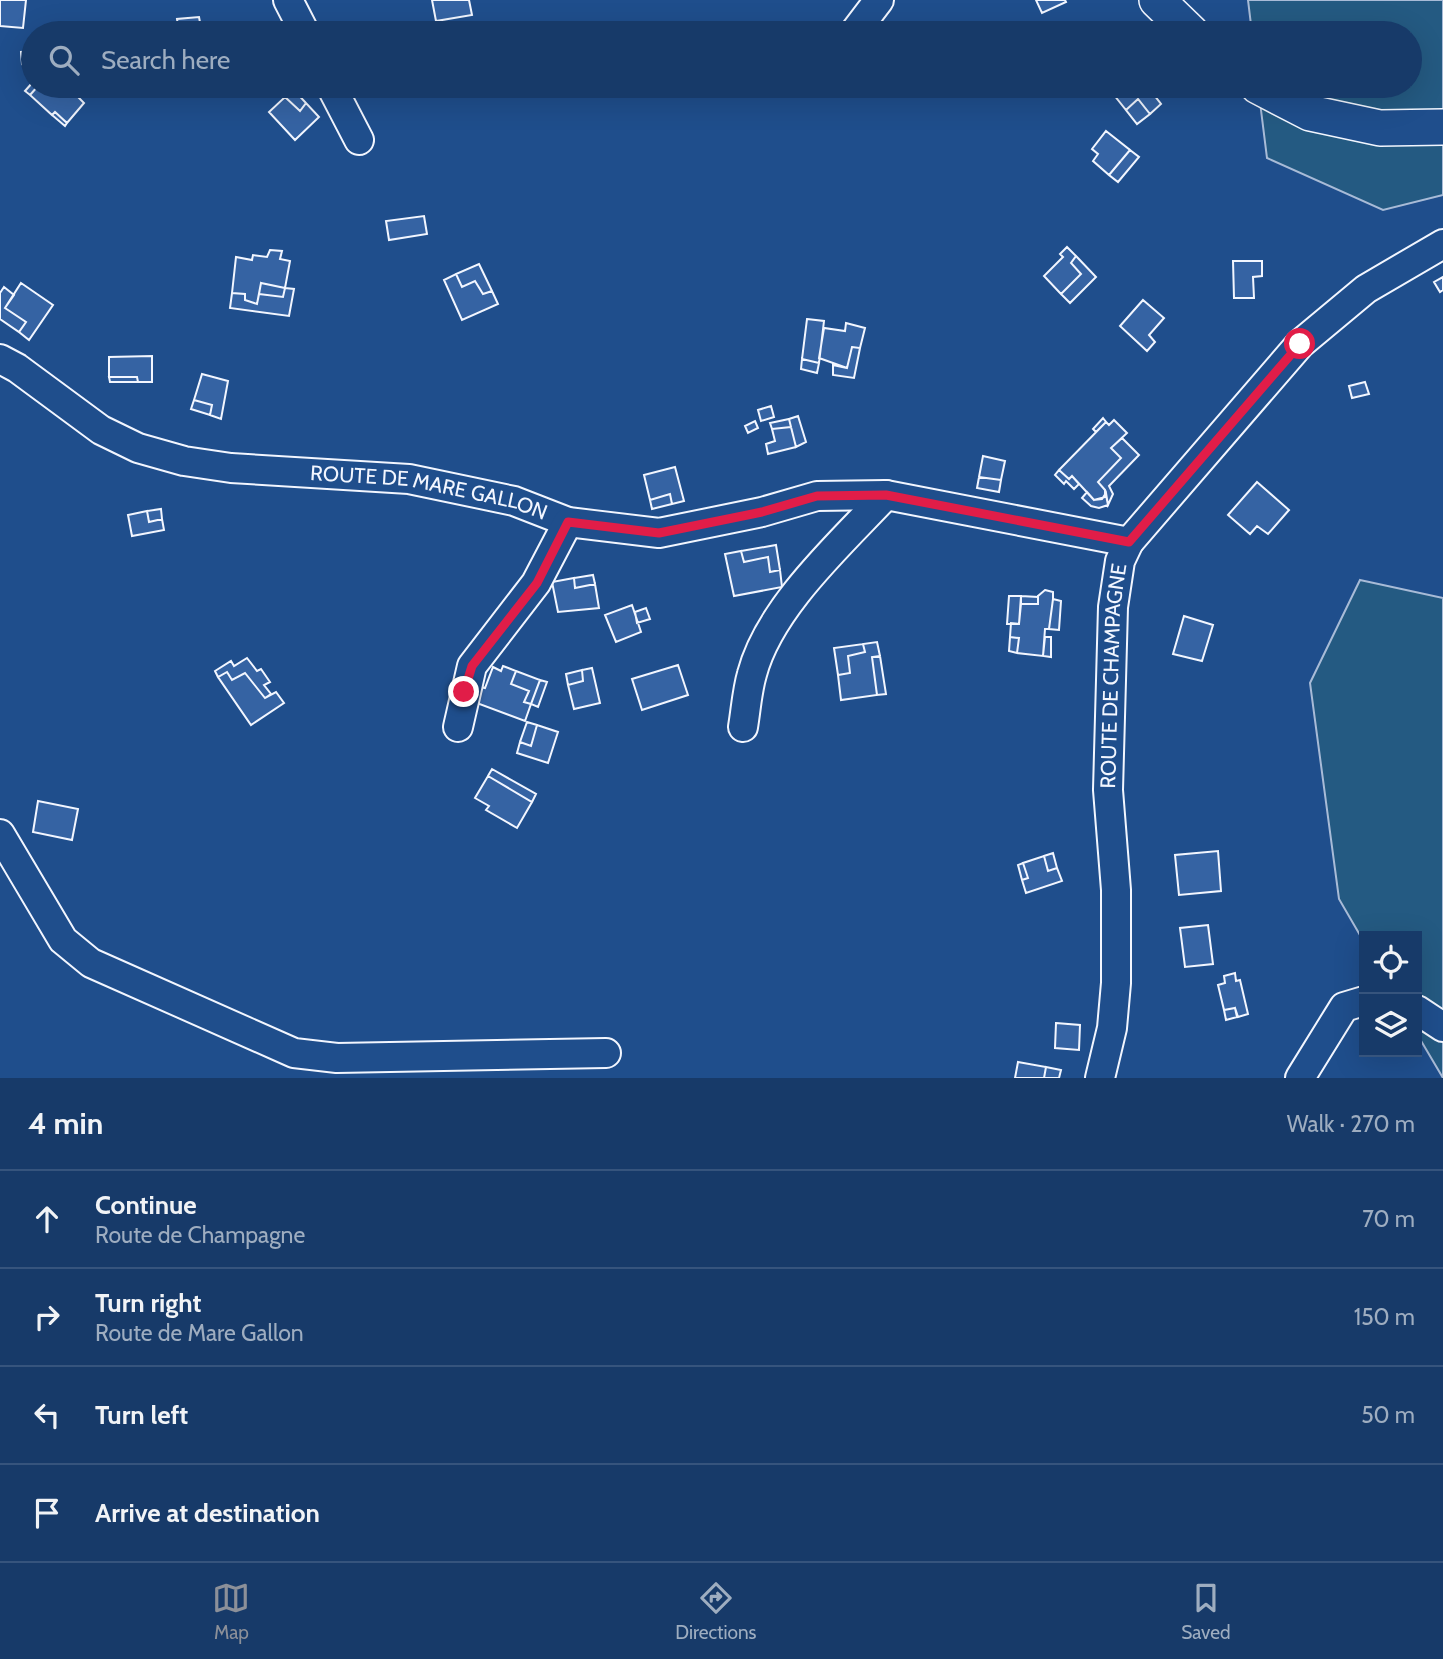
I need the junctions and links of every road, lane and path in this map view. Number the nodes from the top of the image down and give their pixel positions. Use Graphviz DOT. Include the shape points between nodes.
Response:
graph roads {
  1 [pos="288,0"];
  2 [pos="879,0"];
  3 [pos="1157,0"];
  4 [pos="298,21"];
  5 [pos="864,21"];
  6 [pos="1179,21"];
  7 [pos="337,98"];
  8 [pos="1280,98"];
  9 [pos="1443,127"];
  10 [pos="359,140"];
  11 [pos="1443,244"];
  12 [pos="0,359"];
  13 [pos="886,495"];
  14 [pos="568,522"];
  15 [pos="1129,542"];
  16 [pos="458,727"];
  17 [pos="743,727"];
  18 [pos="0,834"];
  19 [pos="1359,1002"];
  20 [pos="1422,1013"];
  21 [pos="1443,1027"];
  22 [pos="606,1053"];
  23 [pos="1100,1078"];
  24 [pos="1300,1078"];
  1 -- 4 [label="street"];
  2 -- 5 [label="street"];
  3 -- 6 [label="main road"];
  7 -- 10 [label="street"];
  8 -- 9 [label="main road" via="1310,114 1380,128"];
  11 -- 15 [label="street, ROUTE DE CHAMPAGNE" via="1366,289 1300,344"];
  12 -- 14 [label="street, ROUTE DE MARE GALLON" via="101,430 138,448 231,468 409,479 513,501"];
  13 -- 14 [label="street, ROUTE DE MARE GALLON" via="817,496 659,533"];
  13 -- 15 [label="street, ROUTE DE MARE GALLON"];
  13 -- 17 [label="street" via="774,624 752,672"];
  14 -- 16 [label="street" via="537,583 472,666"];
  15 -- 23 [label="street, ROUTE DE CHAMPAGNE" via="1120,561 1113,607 1108,790 1116,890 1115,983 1112,1028"];
  18 -- 22 [label="street" via="63,940 91,963 294,1052 337,1058"];
  19 -- 24 [label="street" via="1344,1007"];
  20 -- 21 [label="street"];
}
